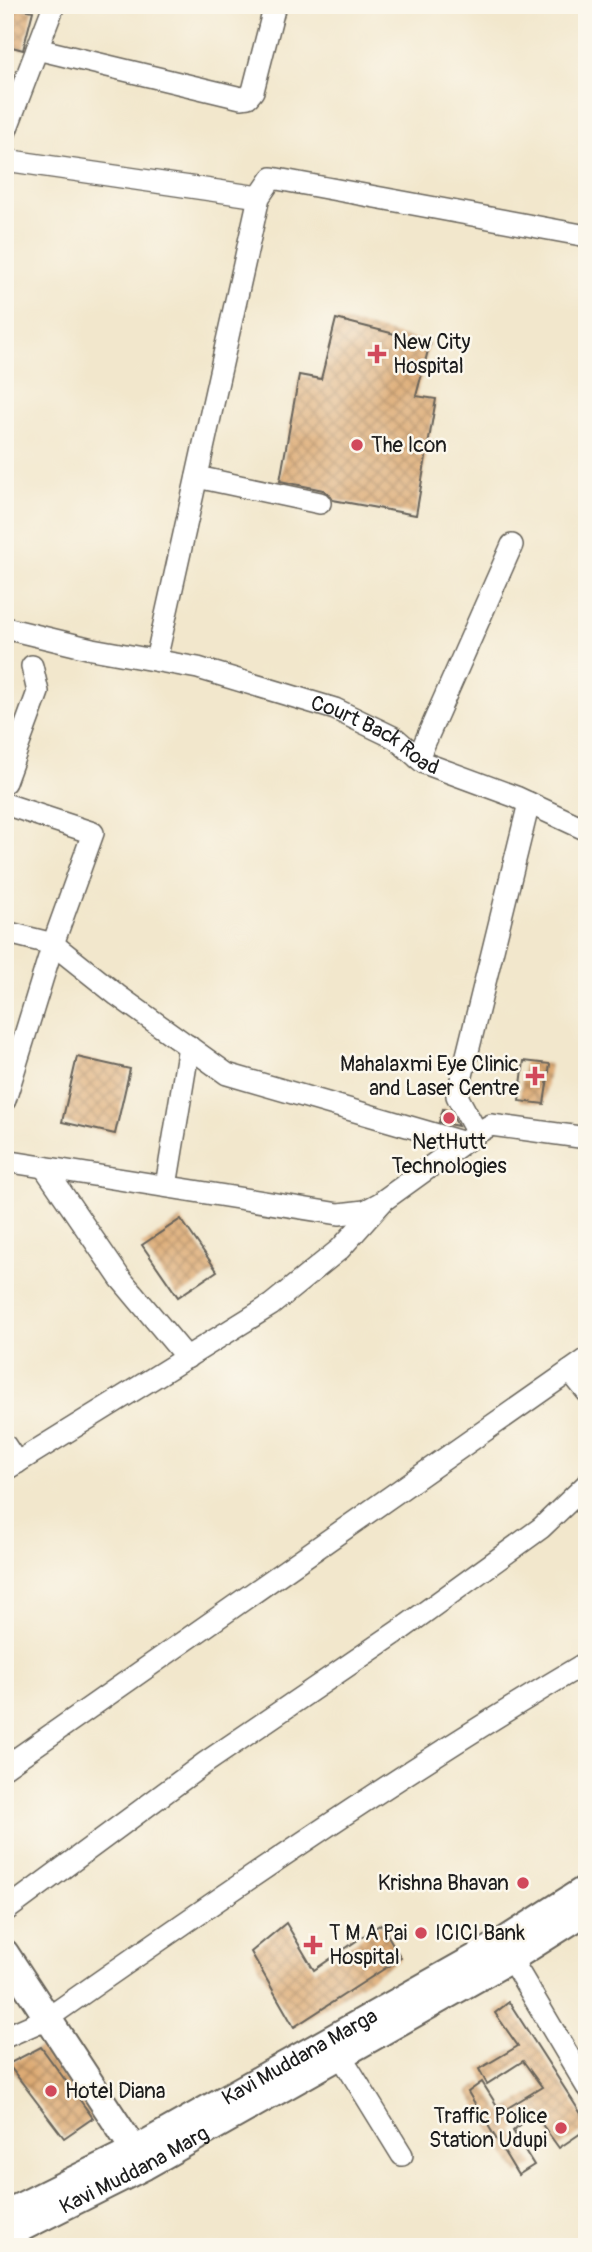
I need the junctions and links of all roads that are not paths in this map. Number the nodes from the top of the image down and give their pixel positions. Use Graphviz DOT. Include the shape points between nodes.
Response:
graph roads {
  1 [pos="54,5"];
  2 [pos="275,5"];
  3 [pos="37,50"];
  4 [pos="5,133"];
  5 [pos="5,160"];
  6 [pos="259,197"];
  7 [pos="587,236"];
  8 [pos="197,477"];
  9 [pos="320,503"];
  10 [pos="512,545"];
  11 [pos="5,628"];
  12 [pos="156,660"];
  13 [pos="32,666"];
  14 [pos="418,758"];
  15 [pos="5,782"];
  16 [pos="529,803"];
  17 [pos="5,804"];
  18 [pos="587,830"];
  19 [pos="5,932"];
  20 [pos="53,944"];
  21 [pos="189,1046"];
  22 [pos="5,1100"];
  23 [pos="470,1138"];
  24 [pos="587,1138"];
  25 [pos="5,1161"];
  26 [pos="44,1167"];
  27 [pos="166,1186"];
  28 [pos="384,1200"];
  29 [pos="187,1358"];
  30 [pos="578,1365"];
  31 [pos="587,1392"];
  32 [pos="9,1459"];
  33 [pos="587,1484"];
  34 [pos="587,1662"];
  35 [pos="5,1767"];
  36 [pos="587,1888"];
  37 [pos="5,1911"];
  38 [pos="587,1911"];
  39 [pos="5,1953"];
  40 [pos="511,1959"];
  41 [pos="5,1977"];
  42 [pos="43,2020"];
  43 [pos="5,2037"];
  44 [pos="341,2056"];
  45 [pos="587,2087"];
  46 [pos="402,2155"];
  47 [pos="134,2161"];
  48 [pos="10,2233"];
  1 -- 3 [label="street"];
  2 -- 3 [label="street" via="248,97"];
  3 -- 4 [label="street"];
  5 -- 6 [label="street"];
  6 -- 7 [label="street" via="272,178"];
  6 -- 8 [label="street"];
  8 -- 9 [label="street"];
  8 -- 12 [label="street"];
  10 -- 14 [label="street"];
  11 -- 12 [label="street, Court Back Road"];
  12 -- 14 [label="street, Court Back Road" via="335,709 395,738"];
  13 -- 15 [label="street" via="38,692"];
  14 -- 16 [label="street, Court Back Road"];
  16 -- 18 [label="street, Court Back Road"];
  16 -- 23 [label="street" via="457,1096"];
  17 -- 20 [label="street" via="93,833"];
  19 -- 20 [label="street"];
  20 -- 21 [label="street"];
  20 -- 22 [label="street"];
  21 -- 23 [label="street" via="228,1074"];
  21 -- 27 [label="street"];
  23 -- 24 [label="street" via="491,1125"];
  23 -- 28 [label="street"];
  25 -- 26 [label="street"];
  26 -- 27 [label="street"];
  26 -- 29 [label="street" via="120,1278"];
  27 -- 28 [label="street" via="339,1214 365,1211"];
  28 -- 29 [label="street" via="340,1249 271,1305"];
  29 -- 32 [label="street"];
  30 -- 31 [label="street"];
  30 -- 35 [label="street"];
  33 -- 37 [label="street" via="530,1535 205,1763"];
  34 -- 42 [label="street" via="288,1850"];
  36 -- 47 [label="main road, Kavi Muddana Marga"];
  38 -- 40 [label="main road, Kavi Muddana Marg"];
  39 -- 42 [label="main road"];
  40 -- 44 [label="main road, Kavi Muddana Marg"];
  40 -- 45 [label="street"];
  41 -- 42 [label="main road"];
  42 -- 43 [label="street"];
  42 -- 47 [label="main road"];
  44 -- 46 [label="street"];
  44 -- 47 [label="main road, Kavi Muddana Marg"];
  47 -- 48 [label="main road, Kavi Muddana Marga"];
}
